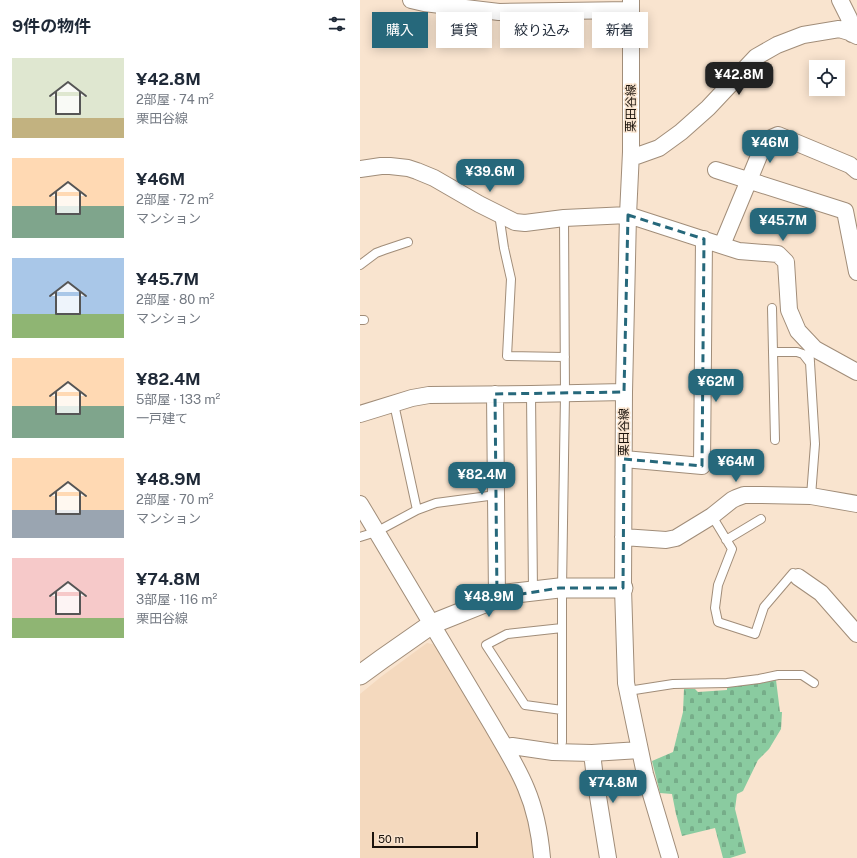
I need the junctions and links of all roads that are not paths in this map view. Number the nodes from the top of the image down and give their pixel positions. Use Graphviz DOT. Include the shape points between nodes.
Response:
graph roads {
  1 [pos="411,0"];
  2 [pos="840,0"];
  3 [pos="631,5"];
  4 [pos="855,35"];
  5 [pos="631,158"];
  6 [pos="360,169"];
  7 [pos="716,170"];
  8 [pos="857,171"];
  9 [pos="749,180"];
  10 [pos="499,214"];
  11 [pos="628,215"];
  12 [pos="564,218"];
  13 [pos="704,239"];
  14 [pos="408,242"];
  15 [pos="722,245"];
  16 [pos="360,265"];
  17 [pos="857,272"];
  18 [pos="772,308"];
  19 [pos="809,343"];
  20 [pos="773,352"];
  21 [pos="565,357"];
  22 [pos="810,363"];
  23 [pos="857,372"];
  24 [pos="624,392"];
  25 [pos="495,394"];
  26 [pos="531,394"];
  27 [pos="565,394"];
  28 [pos="394,404"];
  29 [pos="360,414"];
  30 [pos="775,440"];
  31 [pos="624,459"];
  32 [pos="496,495"];
  33 [pos="811,496"];
  34 [pos="360,504"];
  35 [pos="857,504"];
  36 [pos="417,510"];
  37 [pos="712,516"];
  38 [pos="760,519"];
  39 [pos="376,532"];
  40 [pos="360,537"];
  41 [pos="623,537"];
  42 [pos="726,540"];
  43 [pos="798,577"];
  44 [pos="562,588"];
  45 [pos="623,588"];
  46 [pos="533,591"];
  47 [pos="497,598"];
  48 [pos="432,624"];
  49 [pos="562,628"];
  50 [pos="857,634"];
  51 [pos="360,675"];
  52 [pos="814,683"];
  53 [pos="628,691"];
  54 [pos="562,710"];
  55 [pos="562,742"];
  56 [pos="512,746"];
  57 [pos="640,750"];
  58 [pos="592,753"];
  59 [pos="542,858"];
  60 [pos="608,858"];
  61 [pos="670,858"];
  1 -- 3 [label="street" via="499,12"];
  2 -- 4 [label="street"];
  3 -- 5 [label="street, 栗田谷線"];
  4 -- 5 [label="street" via="839,29 803,35 777,45 756,57 708,108 681,132 659,148"];
  5 -- 11 [label="street, 栗田谷線"];
  6 -- 10 [label="street" via="390,166 417,171"];
  7 -- 9 [label="street"];
  8 -- 9 [label="street" via="850,165 778,134 767,140 760,151"];
  9 -- 15 [label="street"];
  9 -- 17 [label="street" via="845,211"];
  10 -- 12 [label="street" via="520,223"];
  10 -- 21 [label="lane" via="511,279 507,356"];
  11 -- 12 [label="street"];
  11 -- 13 [label="street"];
  11 -- 24 [label="street, 栗田谷線"];
  12 -- 21 [label="lane"];
  13 -- 15 [label="street"];
  13 -- 31 [label="street" via="702,466"];
  14 -- 16 [label="lane" via="384,250"];
  15 -- 19 [label="street" via="743,252 778,254 786,262 789,310 798,331"];
  18 -- 20 [label="lane"];
  19 -- 22 [label="lane"];
  19 -- 23 [label="street" via="815,349"];
  20 -- 22 [label="lane" via="797,352 803,354"];
  20 -- 30 [label="lane"];
  21 -- 27 [label="lane"];
  22 -- 33 [label="lane" via="815,444"];
  24 -- 27 [label="street"];
  24 -- 31 [label="street, 栗田谷線"];
  25 -- 26 [label="street"];
  25 -- 28 [label="street" via="429,395"];
  25 -- 32 [label="street"];
  26 -- 27 [label="street"];
  26 -- 46 [label="lane"];
  27 -- 44 [label="lane"];
  28 -- 29 [label="street"];
  28 -- 36 [label="lane"];
  31 -- 41 [label="street, 栗田谷線"];
  32 -- 36 [label="lane" via="436,503"];
  32 -- 47 [label="street"];
  33 -- 35 [label="street"];
  33 -- 37 [label="street" via="744,495 732,500"];
  34 -- 39 [label="street"];
  36 -- 39 [label="lane"];
  37 -- 41 [label="street" via="676,538 666,540"];
  37 -- 42 [label="lane"];
  38 -- 42 [label="lane"];
  39 -- 40 [label="lane"];
  39 -- 48 [label="street"];
  41 -- 45 [label="street, 栗田谷線"];
  42 -- 43 [label="lane" via="732,549 718,585 715,608 718,622 755,634 764,608 793,573"];
  43 -- 50 [label="street" via="821,593"];
  44 -- 45 [label="street"];
  44 -- 46 [label="street"];
  44 -- 49 [label="lane"];
  45 -- 53 [label="street, 栗田谷線"];
  46 -- 47 [label="street" via="507,594"];
  47 -- 48 [label="street"];
  48 -- 51 [label="street"];
  48 -- 59 [label="street" via="506,749 526,788 535,817"];
  49 -- 54 [label="lane"];
  49 -- 54 [label="lane" via="507,634 486,645 525,705"];
  52 -- 53 [label="lane" via="802,675 778,675 727,683 673,684"];
  53 -- 57 [label="street, 栗田谷線"];
  54 -- 55 [label="lane"];
  56 -- 58 [label="street" via="553,752"];
  57 -- 58 [label="street"];
  57 -- 61 [label="street, 栗田谷線"];
  58 -- 60 [label="street"];
}
